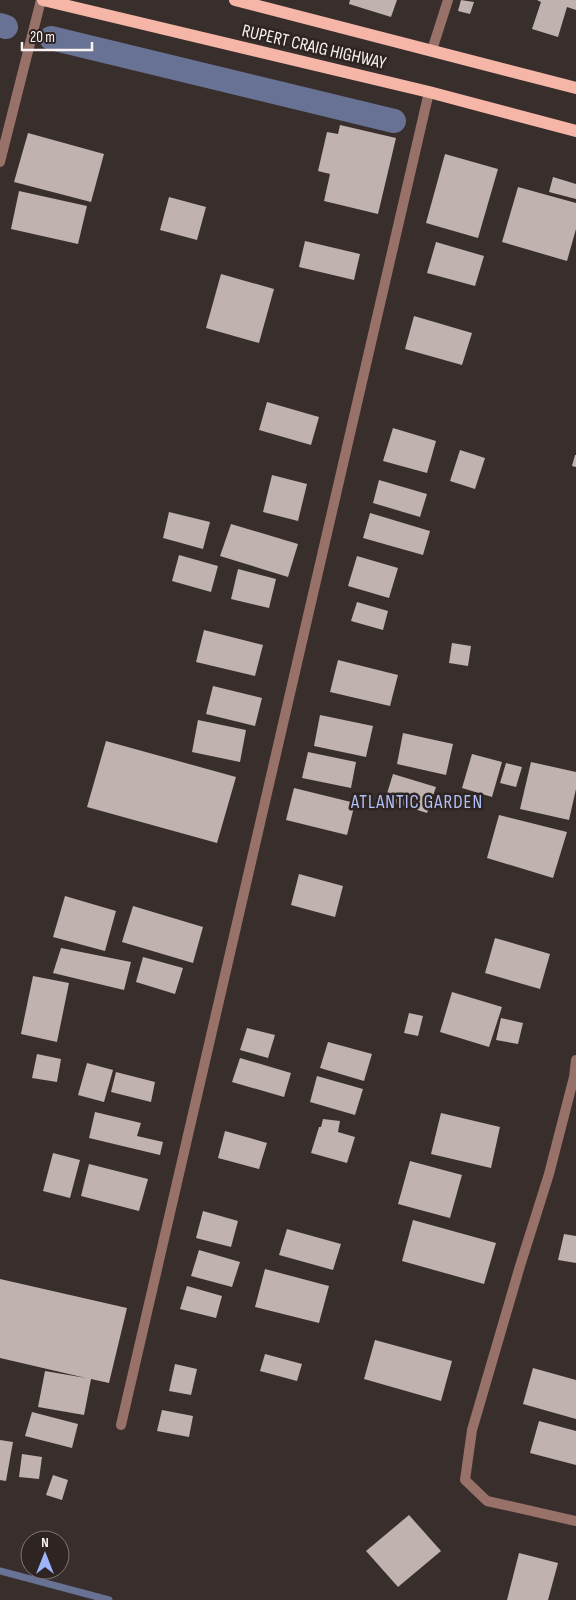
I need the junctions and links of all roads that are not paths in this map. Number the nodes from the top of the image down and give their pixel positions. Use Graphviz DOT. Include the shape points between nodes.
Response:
graph roads {
  1 [pos="42,0"];
  2 [pos="235,0"];
  3 [pos="448,0"];
  4 [pos="432,50"];
  5 [pos="576,88"];
  6 [pos="429,92"];
  7 [pos="576,131"];
  8 [pos="0,162"];
  9 [pos="576,1060"];
  10 [pos="121,1425"];
  11 [pos="576,1521"];
  1 -- 6 [label="main road, RUPERT CRAIG HIGHWAY"];
  1 -- 8 [label="street"];
  2 -- 4 [label="main road, RUPERT CRAIG HIGHWAY"];
  3 -- 4 [label="street"];
  4 -- 5 [label="main road, RUPERT CRAIG HIGHWAY"];
  6 -- 7 [label="main road, RUPERT CRAIG HIGHWAY"];
  6 -- 10 [label="street"];
  9 -- 11 [label="street" via="549,1174 472,1430 466,1480 486,1501"];
}
